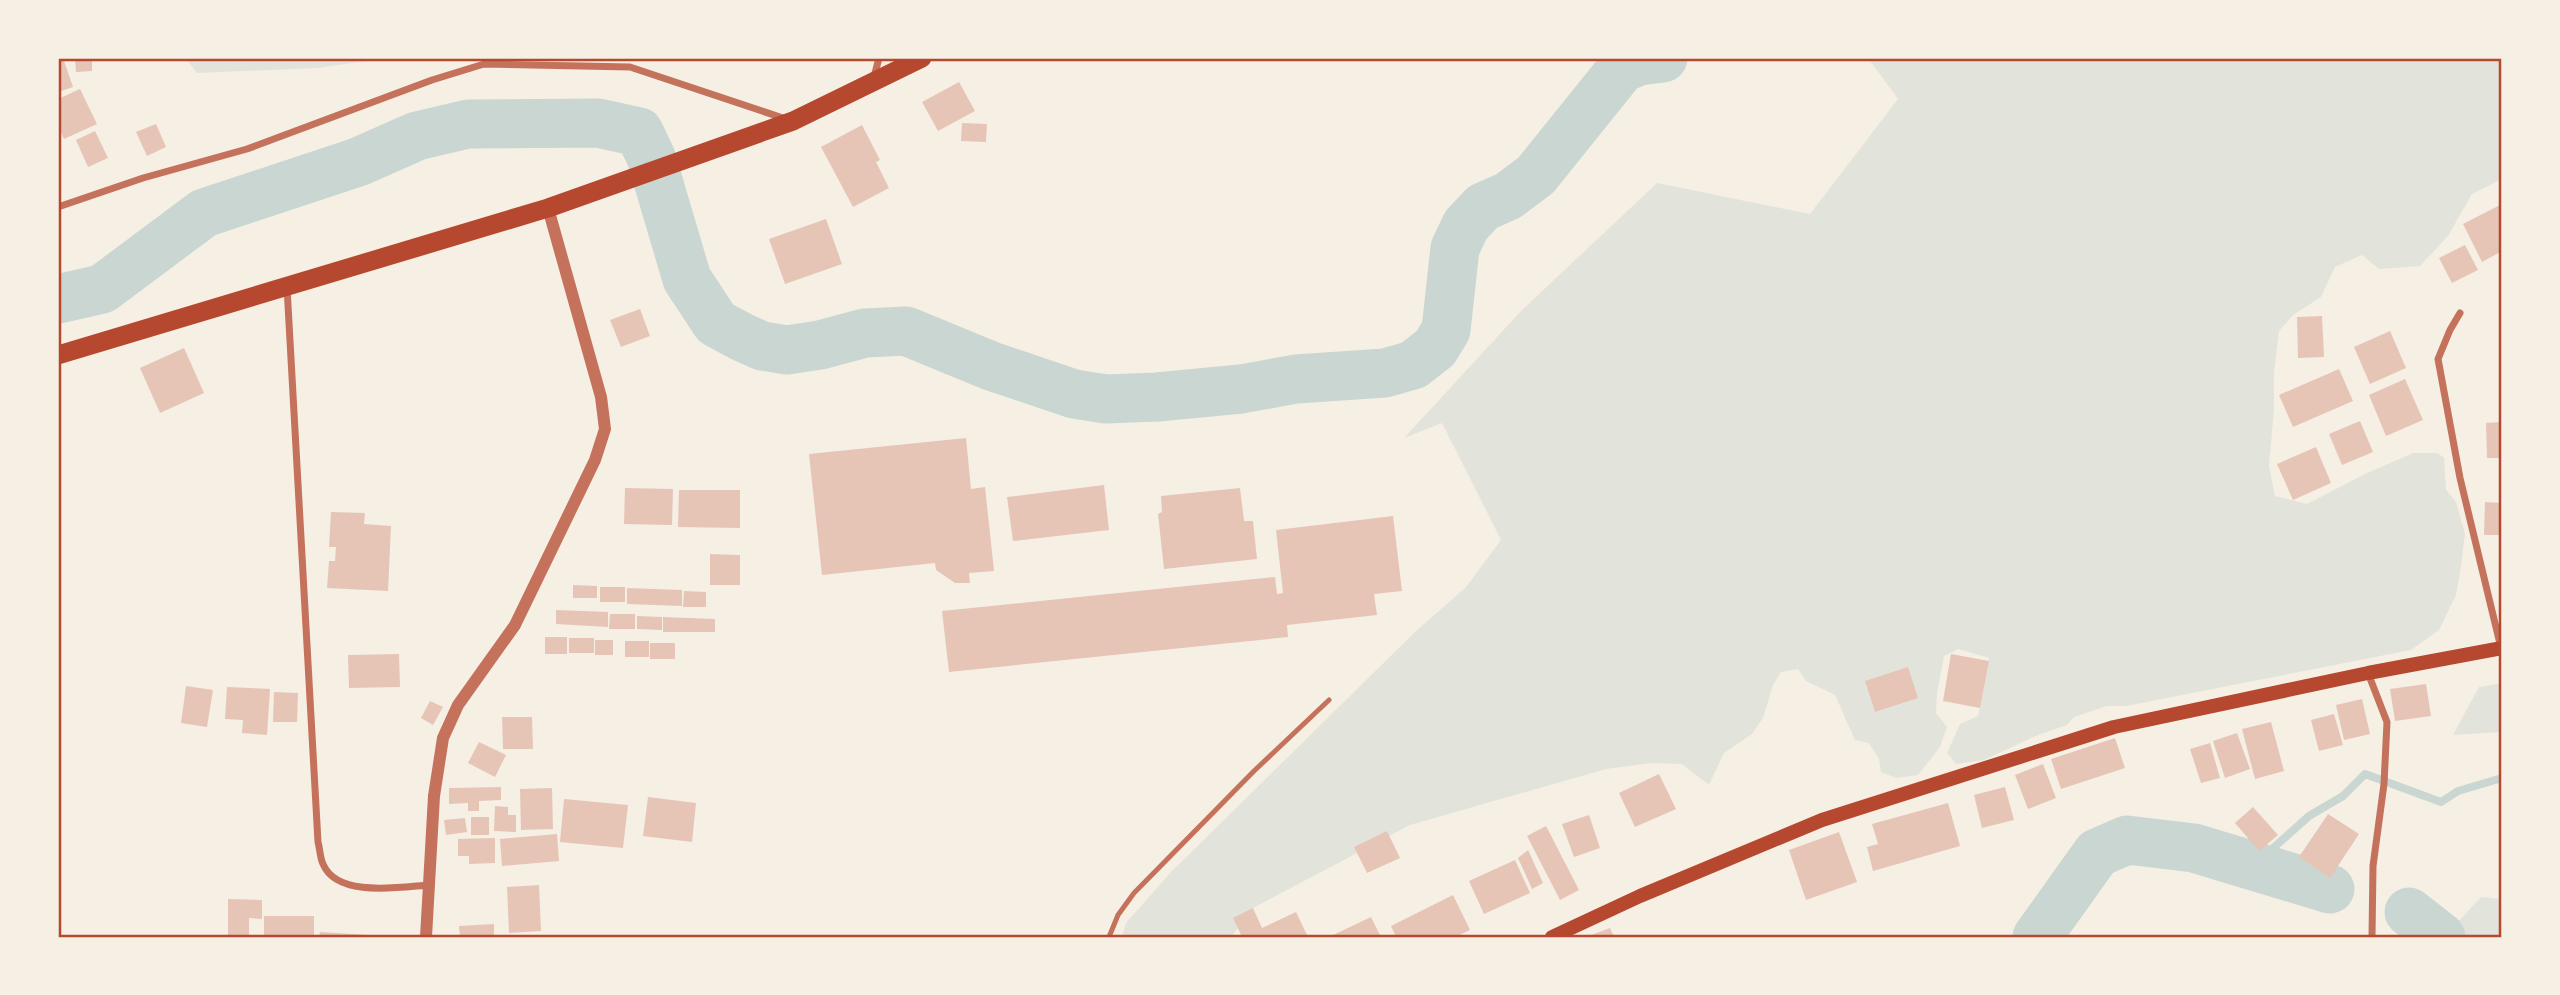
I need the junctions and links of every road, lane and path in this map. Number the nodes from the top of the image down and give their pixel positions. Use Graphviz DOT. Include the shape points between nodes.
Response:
graph roads {
  1 [pos="879,58"];
  2 [pos="922,58"];
  3 [pos="871,84"];
  4 [pos="793,121"];
  5 [pos="58,207"];
  6 [pos="548,208"];
  7 [pos="287,287"];
  8 [pos="2460,313"];
  9 [pos="58,355"];
  10 [pos="2502,649"];
  11 [pos="2368,673"];
  12 [pos="1329,700"];
  13 [pos="429,885"];
  14 [pos="426,937"];
  15 [pos="1109,937"];
  16 [pos="1552,937"];
  17 [pos="2372,937"];
  1 -- 3 [label="street"];
  2 -- 3 [label="highway"];
  3 -- 4 [label="highway"];
  4 -- 5 [label="street" via="630,67 484,64 247,149"];
  4 -- 6 [label="highway"];
  6 -- 7 [label="highway"];
  6 -- 13 [label="street" via="601,397 605,429 596,460 515,625 458,705 443,738"];
  7 -- 9 [label="highway"];
  7 -- 13 [label="street" via="317,829 323,864 332,877 370,889"];
  8 -- 10 [label="street" via="2438,359 2460,478"];
  10 -- 11 [label="main road"];
  11 -- 16 [label="main road" via="2114,727 1822,820"];
  11 -- 17 [label="street" via="2387,722 2385,783 2373,866"];
  12 -- 15 [label="lane" via="1134,893"];
  13 -- 14 [label="street"];
}
